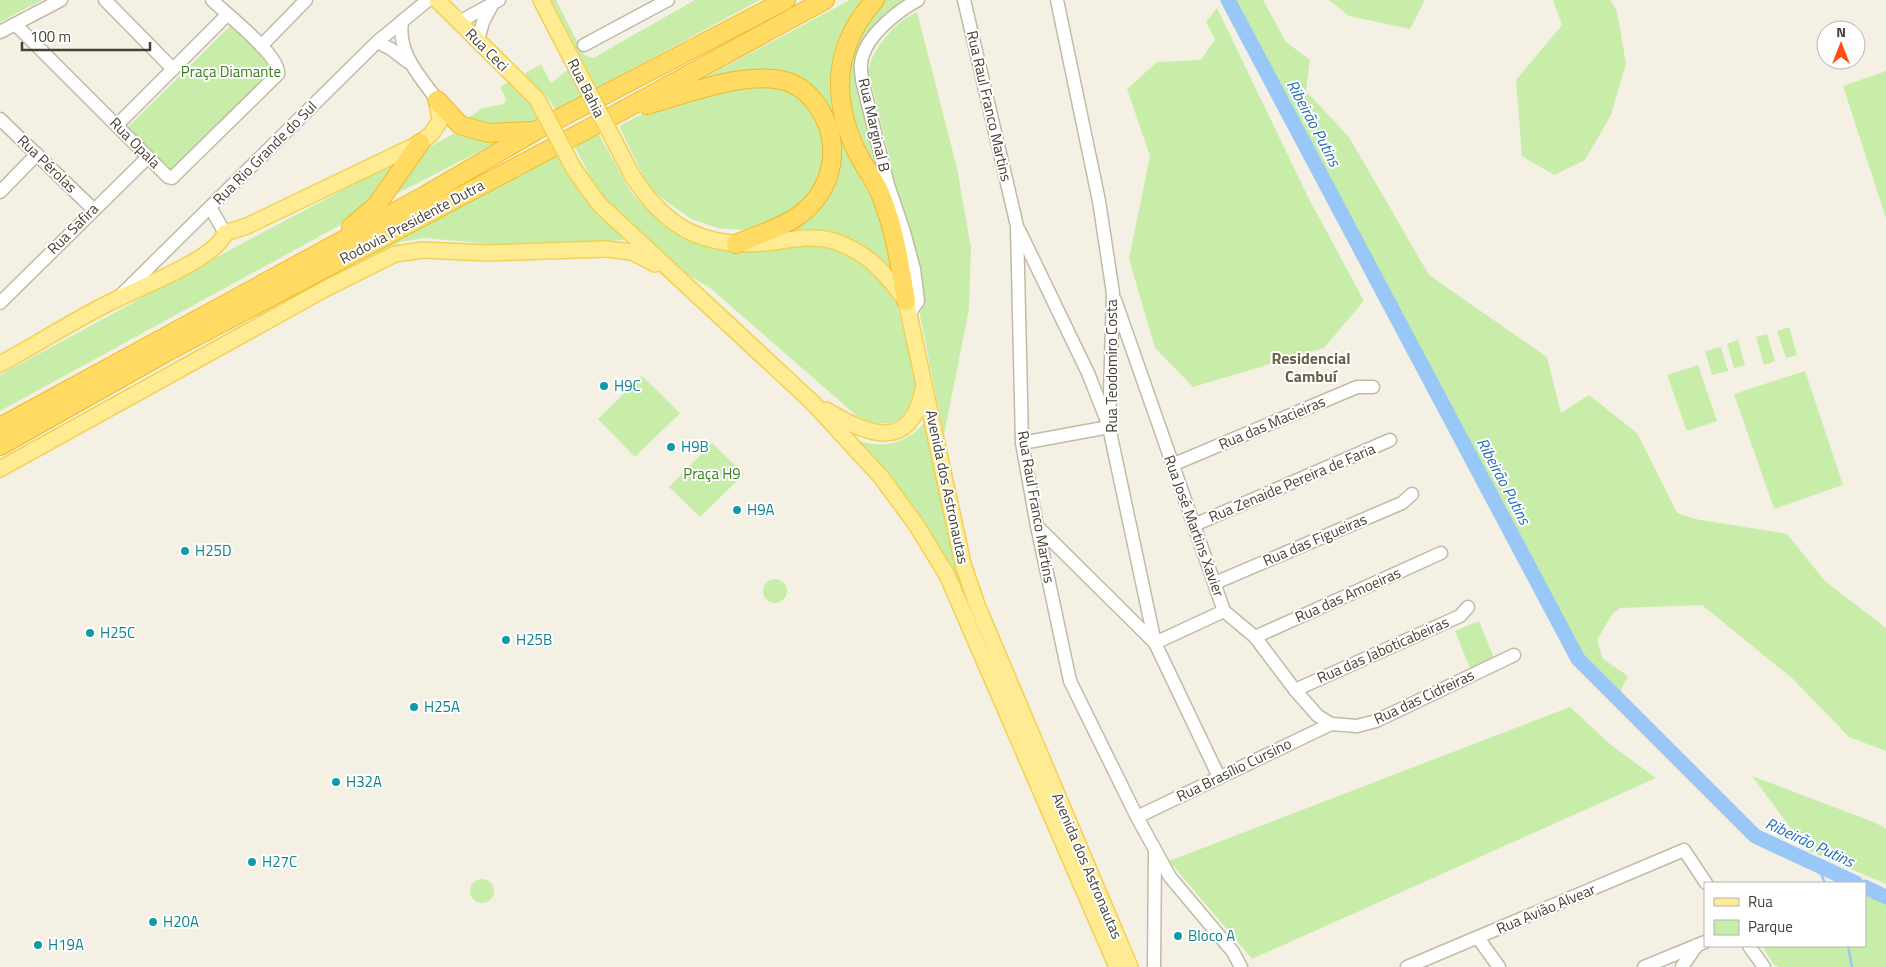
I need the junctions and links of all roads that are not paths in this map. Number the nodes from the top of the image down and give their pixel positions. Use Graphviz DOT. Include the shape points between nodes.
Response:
graph roads {
  1 [pos="61,0"];
  2 [pos="106,0"];
  3 [pos="212,0"];
  4 [pos="306,0"];
  5 [pos="428,0"];
  6 [pos="438,0"];
  7 [pos="541,0"];
  8 [pos="668,0"];
  9 [pos="786,0"];
  10 [pos="825,0"];
  11 [pos="875,0"];
  12 [pos="918,0"];
  13 [pos="964,0"];
  14 [pos="1057,0"];
  15 [pos="496,2"];
  16 [pos="416,4"];
  17 [pos="227,14"];
  18 [pos="402,21"];
  19 [pos="459,22"];
  20 [pos="15,24"];
  21 [pos="0,32"];
  22 [pos="478,40"];
  23 [pos="377,42"];
  24 [pos="584,45"];
  25 [pos="261,46"];
  26 [pos="410,63"];
  27 [pos="173,69"];
  28 [pos="437,100"];
  29 [pos="618,113"];
  30 [pos="0,119"];
  31 [pos="117,125"];
  32 [pos="537,130"];
  33 [pos="426,139"];
  34 [pos="37,154"];
  35 [pos="148,157"];
  36 [pos="574,168"];
  37 [pos="632,175"];
  38 [pos="885,191"];
  39 [pos="0,192"];
  40 [pos="210,207"];
  41 [pos="93,209"];
  42 [pos="1017,226"];
  43 [pos="225,232"];
  44 [pos="337,242"];
  45 [pos="736,244"];
  46 [pos="150,269"];
  47 [pos="672,273"];
  48 [pos="162,279"];
  49 [pos="1113,293"];
  50 [pos="116,299"];
  51 [pos="0,303"];
  52 [pos="908,308"];
  53 [pos="165,353"];
  54 [pos="1109,354"];
  55 [pos="0,364"];
  56 [pos="1088,373"];
  57 [pos="924,383"];
  58 [pos="1373,386"];
  59 [pos="812,402"];
  60 [pos="0,427"];
  61 [pos="1109,427"];
  62 [pos="1390,440"];
  63 [pos="1022,442"];
  64 [pos="0,446"];
  65 [pos="0,454"];
  66 [pos="1172,465"];
  67 [pos="0,469"];
  68 [pos="1412,494"];
  69 [pos="1194,525"];
  70 [pos="1037,526"];
  71 [pos="1441,553"];
  72 [pos="1215,583"];
  73 [pos="1468,607"];
  74 [pos="1224,611"];
  75 [pos="1255,637"];
  76 [pos="1155,644"];
  77 [pos="1514,655"];
  78 [pos="1295,690"];
  79 [pos="1330,724"];
  80 [pos="1219,778"];
  81 [pos="1137,817"];
  82 [pos="1155,849"];
  83 [pos="1705,882"];
  84 [pos="1478,938"];
  85 [pos="1701,943"];
  86 [pos="1750,947"];
  87 [pos="1669,956"];
  88 [pos="1153,964"];
  89 [pos="1117,967"];
  90 [pos="1130,967"];
  91 [pos="1241,967"];
  92 [pos="1407,967"];
  93 [pos="1499,967"];
  94 [pos="1644,967"];
  95 [pos="1681,967"];
  96 [pos="1764,967"];
  1 -- 20 [label="street"];
  2 -- 27 [label="street"];
  3 -- 17 [label="street"];
  4 -- 25 [label="street"];
  5 -- 16 [label="street, Rua Rio Grande do Sul"];
  6 -- 19 [label="main road, Rua Ceci"];
  7 -- 37 [label="main road, Rua Bahia, bridge"];
  8 -- 24 [label="street"];
  9 -- 32 [label="highway, Rodovia Presidente Dutra"];
  10 -- 29 [label="highway, Rodovia Presidente Dutra"];
  11 -- 38 [label="highway" via="860,17 846,44 839,84 842,109 853,144"];
  12 -- 38 [label="street, Rua Marginal B" via="876,33 861,63"];
  13 -- 42 [label="street, Rua Raul Franco Martins"];
  14 -- 49 [label="street, Rua Teodomiro Costa" via="1100,201"];
  15 -- 19 [label="street"];
  15 -- 22 [label="street" via="483,22"];
  16 -- 18 [label="street, Rua Rio Grande do Sul"];
  17 -- 25 [label="street"];
  17 -- 27 [label="street"];
  18 -- 23 [label="street, Rua Rio Grande do Sul"];
  18 -- 26 [label="street" via="402,45"];
  19 -- 22 [label="main road, Rua Ceci"];
  20 -- 21 [label="street"];
  20 -- 31 [label="street, Rua Opala"];
  22 -- 36 [label="main road, Rua Ceci, bridge" via="537,99"];
  23 -- 26 [label="street"];
  23 -- 40 [label="street, Rua Rio Grande do Sul"];
  25 -- 35 [label="street, Rua Opala" via="278,65 278,74 176,176 168,176"];
  26 -- 28 [label="street"];
  27 -- 31 [label="street"];
  28 -- 32 [label="highway" via="460,126 488,133"];
  28 -- 33 [label="main road" via="440,121"];
  29 -- 45 [label="highway" via="729,82 751,80 789,82 812,98 828,122 832,138 832,165 828,179 798,216"];
  29 -- 53 [label="highway, Rodovia Presidente Dutra"];
  30 -- 34 [label="street, Rua Pérolas"];
  31 -- 35 [label="street, Rua Opala"];
  32 -- 44 [label="highway, Rodovia Presidente Dutra"];
  33 -- 43 [label="main road" via="247,226"];
  33 -- 44 [label="highway" via="376,206"];
  34 -- 39 [label="street"];
  34 -- 41 [label="street, Rua Pérolas"];
  35 -- 41 [label="street, Rua Safira"];
  36 -- 47 [label="main road, Avenida dos Astronautas" via="599,204"];
  37 -- 45 [label="main road, Avenida dos Astronautas" via="653,206 676,225 695,236"];
  38 -- 52 [label="highway"];
  40 -- 43 [label="street"];
  40 -- 46 [label="street, Rua Rio Grande do Sul"];
  41 -- 51 [label="street, Rua Safira"];
  42 -- 56 [label="street"];
  42 -- 63 [label="street, Rua Raul Franco Martins"];
  43 -- 48 [label="main road" via="220,244"];
  44 -- 60 [label="highway, Rodovia Presidente Dutra"];
  45 -- 52 [label="main road, Avenida dos Astronautas" via="803,238 832,241 860,252 884,271"];
  46 -- 48 [label="main road" via="156,278"];
  46 -- 50 [label="street, Rua Rio Grande do Sul"];
  47 -- 59 [label="main road, Avenida dos Astronautas"];
  47 -- 67 [label="main road" via="632,252 606,249 488,253 423,250 395,254 325,289"];
  48 -- 50 [label="main road"];
  49 -- 54 [label="street, Rua Teodomiro Costa"];
  49 -- 66 [label="street, Rua José Martins Xavier"];
  50 -- 55 [label="main road"];
  52 -- 57 [label="main road, Avenida dos Astronautas"];
  53 -- 64 [label="highway, Rodovia Presidente Dutra"];
  53 -- 65 [label="main road" via="112,391"];
  54 -- 56 [label="street" via="1102,371"];
  54 -- 61 [label="street, Rua Teodomiro Costa"];
  56 -- 61 [label="street"];
  57 -- 59 [label="main road" via="919,409 913,420 903,429 888,432 860,429"];
  57 -- 90 [label="main road, Avenida dos Astronautas" via="963,564"];
  58 -- 66 [label="street, Rua das Macieiras" via="1356,387"];
  59 -- 89 [label="main road, Avenida dos Astronautas" via="880,477 915,523 947,575"];
  61 -- 63 [label="street"];
  61 -- 76 [label="street, Rua Teodomiro Costa"];
  62 -- 69 [label="street, Rua Zenaide Pereira de Faria"];
  63 -- 70 [label="street, Rua Raul Franco Martins"];
  66 -- 69 [label="street, Rua José Martins Xavier"];
  68 -- 72 [label="street, Rua das Figueiras" via="1402,503"];
  69 -- 72 [label="street, Rua José Martins Xavier"];
  70 -- 76 [label="street"];
  70 -- 81 [label="street, Rua Raul Franco Martins" via="1070,681"];
  71 -- 75 [label="street, Rua das Amoeiras"];
  72 -- 74 [label="street, Rua José Martins Xavier"];
  73 -- 78 [label="street, Rua das Jaboticabeiras" via="1460,616"];
  74 -- 75 [label="street, Rua José Martins Xavier"];
  74 -- 76 [label="street"];
  75 -- 78 [label="street, Rua José Martins Xavier"];
  76 -- 80 [label="street, Rua Teodomiro Costa"];
  77 -- 79 [label="street, Rua das Cidreiras" via="1376,721 1356,726"];
  78 -- 79 [label="street, Rua José Martins Xavier" via="1318,716"];
  79 -- 80 [label="street, Rua Brasílio Cursino"];
  80 -- 81 [label="street, Rua Brasílio Cursino"];
  81 -- 82 [label="street, Rua Raul Franco Martins"];
  82 -- 88 [label="street"];
  82 -- 91 [label="street, Rua Raul Franco Martins" via="1170,877 1233,952"];
  83 -- 84 [label="street, Rua Avião Alvear" via="1684,850"];
  84 -- 92 [label="street, Rua Avião Alvear"];
  84 -- 93 [label="street"];
  85 -- 87 [label="street"];
  85 -- 95 [label="street"];
  86 -- 96 [label="street"];
  87 -- 94 [label="street"];
  87 -- 95 [label="street"];
}
